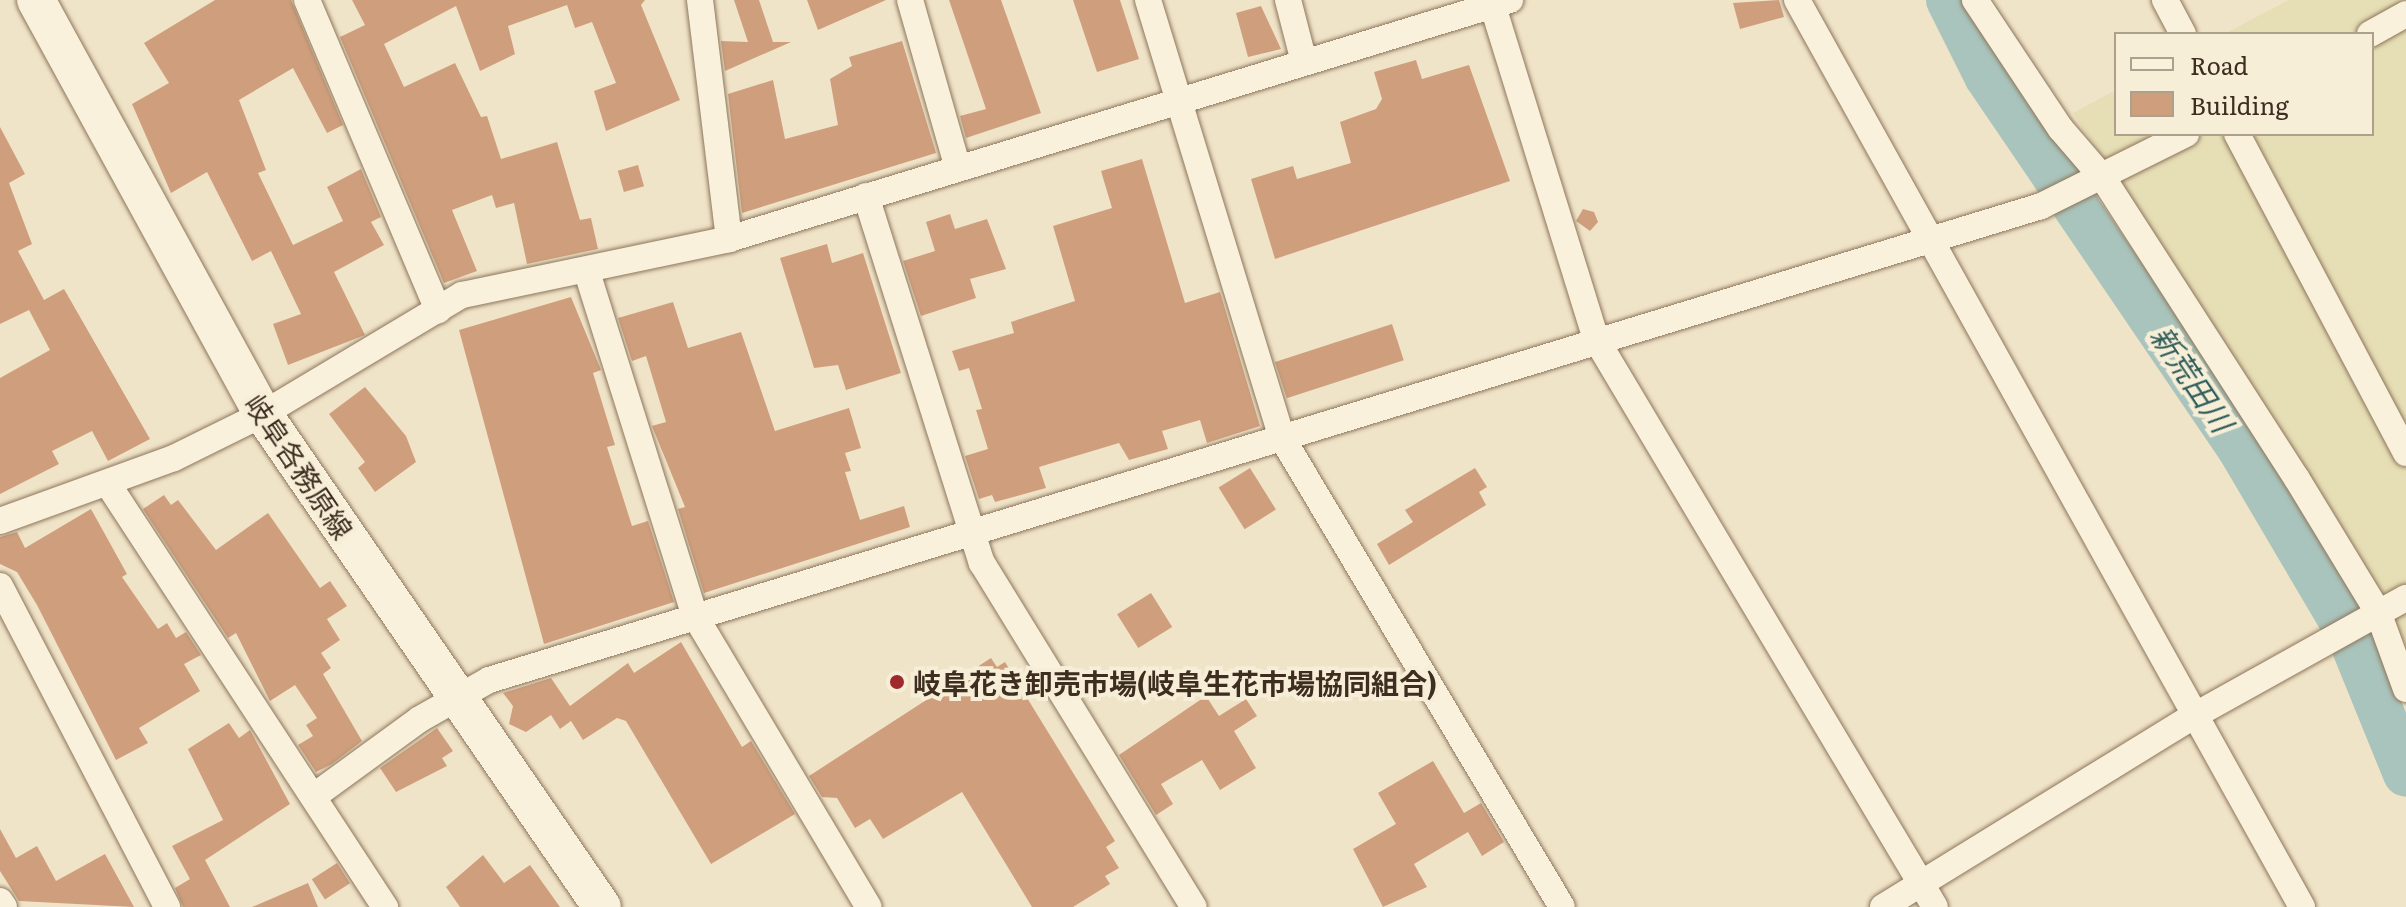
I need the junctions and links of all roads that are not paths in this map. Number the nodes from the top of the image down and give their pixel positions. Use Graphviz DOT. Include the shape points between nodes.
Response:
graph roads {
  1 [pos="36,0"];
  2 [pos="307,0"];
  3 [pos="700,0"];
  4 [pos="910,0"];
  5 [pos="1148,0"];
  6 [pos="1288,0"];
  7 [pos="1797,0"];
  8 [pos="1975,0"];
  9 [pos="2165,0"];
  10 [pos="1498,2"];
  11 [pos="2406,14"];
  12 [pos="2182,32"];
  13 [pos="2374,32"];
  14 [pos="1304,62"];
  15 [pos="1175,100"];
  16 [pos="2182,136"];
  17 [pos="2238,136"];
  18 [pos="958,168"];
  19 [pos="2099,180"];
  20 [pos="866,196"];
  21 [pos="1927,238"];
  22 [pos="729,239"];
  23 [pos="587,272"];
  24 [pos="438,310"];
  25 [pos="1596,339"];
  26 [pos="263,414"];
  27 [pos="1281,436"];
  28 [pos="2406,453"];
  29 [pos="108,484"];
  30 [pos="0,521"];
  31 [pos="968,529"];
  32 [pos="0,586"];
  33 [pos="2406,598"];
  34 [pos="694,614"];
  35 [pos="2374,614"];
  36 [pos="2406,689"];
  37 [pos="456,697"];
  38 [pos="2190,718"];
  39 [pos="317,794"];
  40 [pos="1921,884"];
  41 [pos="0,901"];
  42 [pos="4,907"];
  43 [pos="167,907"];
  44 [pos="385,907"];
  45 [pos="602,907"];
  46 [pos="869,907"];
  47 [pos="1194,907"];
  48 [pos="1562,907"];
  49 [pos="1883,907"];
  50 [pos="1935,907"];
  51 [pos="2302,907"];
  1 -- 26 [label="main road, 岐阜各務原線"];
  2 -- 24 [label="street"];
  3 -- 22 [label="street"];
  4 -- 18 [label="street"];
  5 -- 15 [label="street"];
  6 -- 14 [label="street"];
  7 -- 21 [label="street"];
  8 -- 19 [label="street"];
  9 -- 12 [label="street"];
  10 -- 14 [label="street"];
  10 -- 25 [label="street"];
  11 -- 13 [label="street"];
  14 -- 15 [label="street"];
  15 -- 18 [label="street"];
  15 -- 27 [label="street"];
  16 -- 19 [label="street"];
  17 -- 28 [label="street"];
  18 -- 20 [label="street"];
  19 -- 21 [label="street" via="2041,206"];
  19 -- 35 [label="street"];
  20 -- 22 [label="street"];
  20 -- 31 [label="street"];
  21 -- 25 [label="street"];
  21 -- 38 [label="street"];
  22 -- 23 [label="street"];
  23 -- 24 [label="street" via="462,295"];
  23 -- 34 [label="street"];
  24 -- 26 [label="street"];
  25 -- 27 [label="street"];
  25 -- 40 [label="street"];
  26 -- 29 [label="street"];
  26 -- 37 [label="main road, 岐阜各務原線"];
  27 -- 31 [label="street"];
  27 -- 48 [label="street"];
  29 -- 30 [label="street"];
  29 -- 39 [label="street"];
  31 -- 34 [label="street"];
  31 -- 47 [label="street" via="982,563"];
  32 -- 43 [label="street"];
  33 -- 35 [label="street"];
  34 -- 37 [label="street" via="489,680"];
  34 -- 46 [label="street"];
  35 -- 36 [label="street"];
  35 -- 38 [label="street"];
  37 -- 39 [label="street"];
  37 -- 45 [label="main road, 岐阜各務原線"];
  38 -- 40 [label="street"];
  38 -- 51 [label="street"];
  39 -- 44 [label="street"];
  40 -- 49 [label="street"];
  40 -- 50 [label="street"];
  41 -- 42 [label="street"];
}
